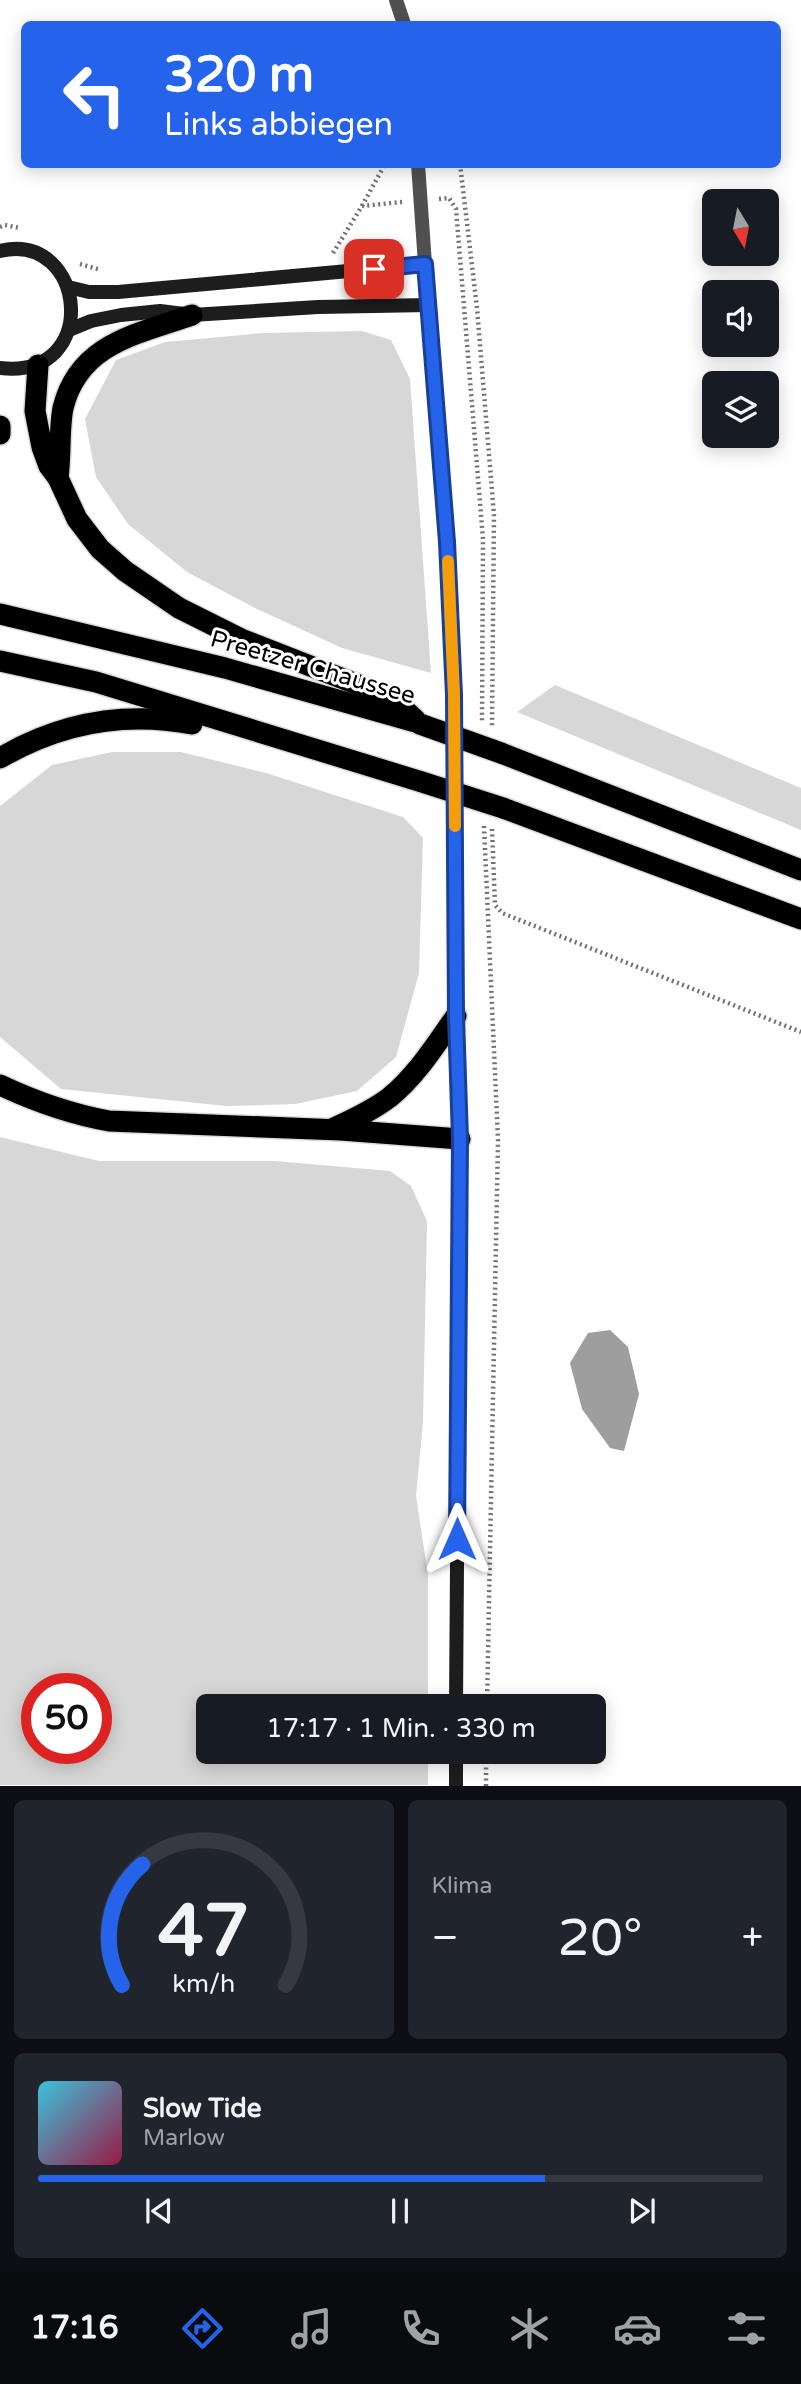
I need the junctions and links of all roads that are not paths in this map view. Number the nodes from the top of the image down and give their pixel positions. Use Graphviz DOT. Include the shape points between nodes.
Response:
graph roads {
  1 [pos="396,0"];
  2 [pos="403,21"];
  3 [pos="418,168"];
  4 [pos="0,251"];
  5 [pos="425,264"];
  6 [pos="68,287"];
  7 [pos="429,305"];
  8 [pos="192,315"];
  9 [pos="69,330"];
  10 [pos="38,365"];
  11 [pos="0,368"];
  12 [pos="0,426"];
  13 [pos="0,434"];
  14 [pos="58,478"];
  15 [pos="0,614"];
  16 [pos="0,661"];
  17 [pos="420,724"];
  18 [pos="309,747"];
  19 [pos="0,758"];
  20 [pos="801,870"];
  21 [pos="801,919"];
  22 [pos="456,1016"];
  23 [pos="0,1085"];
  24 [pos="330,1130"];
  25 [pos="460,1139"];
  26 [pos="456,1694"];
  27 [pos="456,1764"];
  28 [pos="456,1786"];
  1 -- 2 [label="street"];
  3 -- 5 [label="street"];
  4 -- 6 [label="main road" via="24,250 43,257"];
  5 -- 6 [label="main road" via="118,292"];
  5 -- 7 [label="main road"];
  6 -- 9 [label="main road" via="72,301"];
  7 -- 8 [label="main road"];
  7 -- 22 [label="main road" via="454,681"];
  8 -- 9 [label="main road" via="160,311 121,315"];
  8 -- 14 [label="highway" via="128,336 89,361 72,385 63,410"];
  9 -- 10 [label="main road" via="57,351"];
  10 -- 11 [label="main road"];
  10 -- 14 [label="highway" via="37,429 49,466"];
  12 -- 13 [label="highway"];
  14 -- 17 [label="highway" via="77,519 100,549 179,608 241,639 392,698"];
  15 -- 17 [label="highway, Preetzer Chaussee" via="225,668"];
  16 -- 18 [label="highway" via="96,682"];
  17 -- 20 [label="highway, Preetzer Chaussee, bridge" via="497,744"];
  18 -- 19 [label="highway" via="159,718 108,719 68,727"];
  18 -- 21 [label="highway, bridge" via="422,782"];
  22 -- 24 [label="highway" via="411,1077 390,1097"];
  22 -- 25 [label="main road"];
  23 -- 24 [label="highway" via="35,1102 109,1121"];
  24 -- 25 [label="highway"];
  25 -- 26 [label="main road"];
  27 -- 28 [label="main road"];
}
